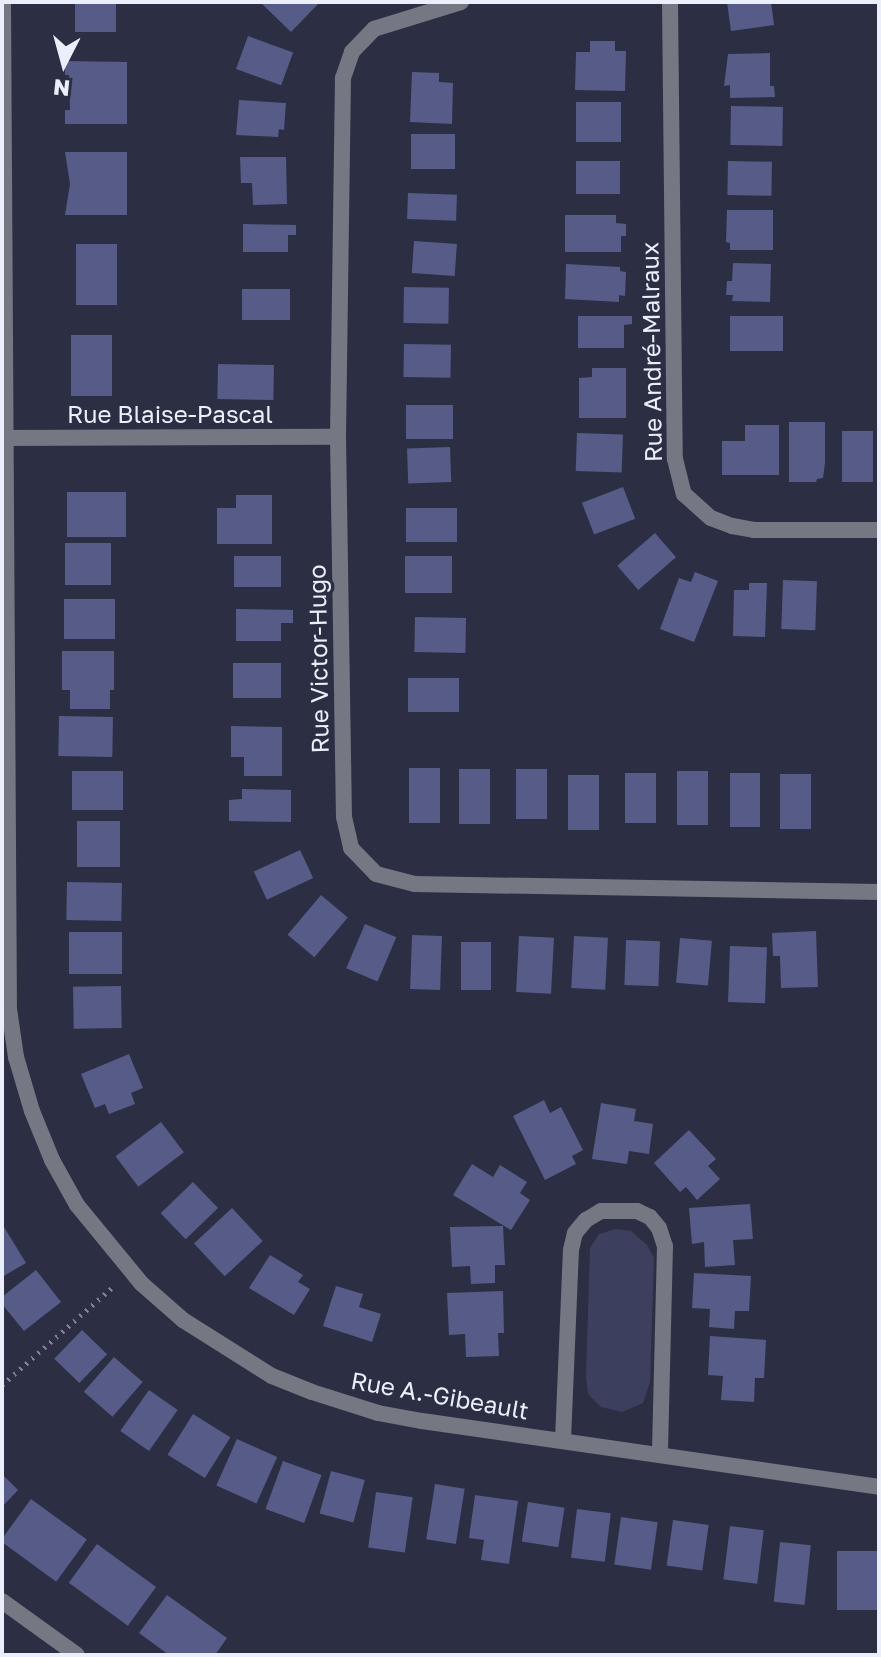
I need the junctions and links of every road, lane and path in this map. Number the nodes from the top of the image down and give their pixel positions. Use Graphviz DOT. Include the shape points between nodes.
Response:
graph roads {
  1 [pos="3,2"];
  2 [pos="461,2"];
  3 [pos="670,2"];
  4 [pos="338,437"];
  5 [pos="3,438"];
  6 [pos="879,530"];
  7 [pos="879,892"];
  8 [pos="131,1271"];
  9 [pos="2,1385"];
  10 [pos="563,1440"];
  11 [pos="660,1454"];
  12 [pos="879,1487"];
  13 [pos="2,1601"];
  14 [pos="77,1655"];
  1 -- 5 [label="street, Rue A.-Gibeault"];
  2 -- 4 [label="street, Rue Victor-Hugo" via="374,29 359,40 346,64 341,92"];
  3 -- 6 [label="street, Rue André-Malraux" via="675,459 684,494 711,518 732,526"];
  4 -- 5 [label="street, Rue Blaise-Pascal"];
  4 -- 7 [label="street, Rue Victor-Hugo" via="344,817 351,848 376,874 415,884"];
  5 -- 8 [label="street, Rue A.-Gibeault" via="6,951 16,1057 58,1171 77,1205"];
  8 -- 9 [label="path"];
  8 -- 10 [label="street, Rue A.-Gibeault" via="195,1328 272,1376 312,1392 378,1413"];
  10 -- 11 [label="street, Rue A.-Gibeault"];
  10 -- 11 [label="street" via="575,1233 601,1211 637,1211 659,1228 665,1246"];
  11 -- 12 [label="street, Rue A.-Gibeault"];
  13 -- 14 [label="street"];
}
